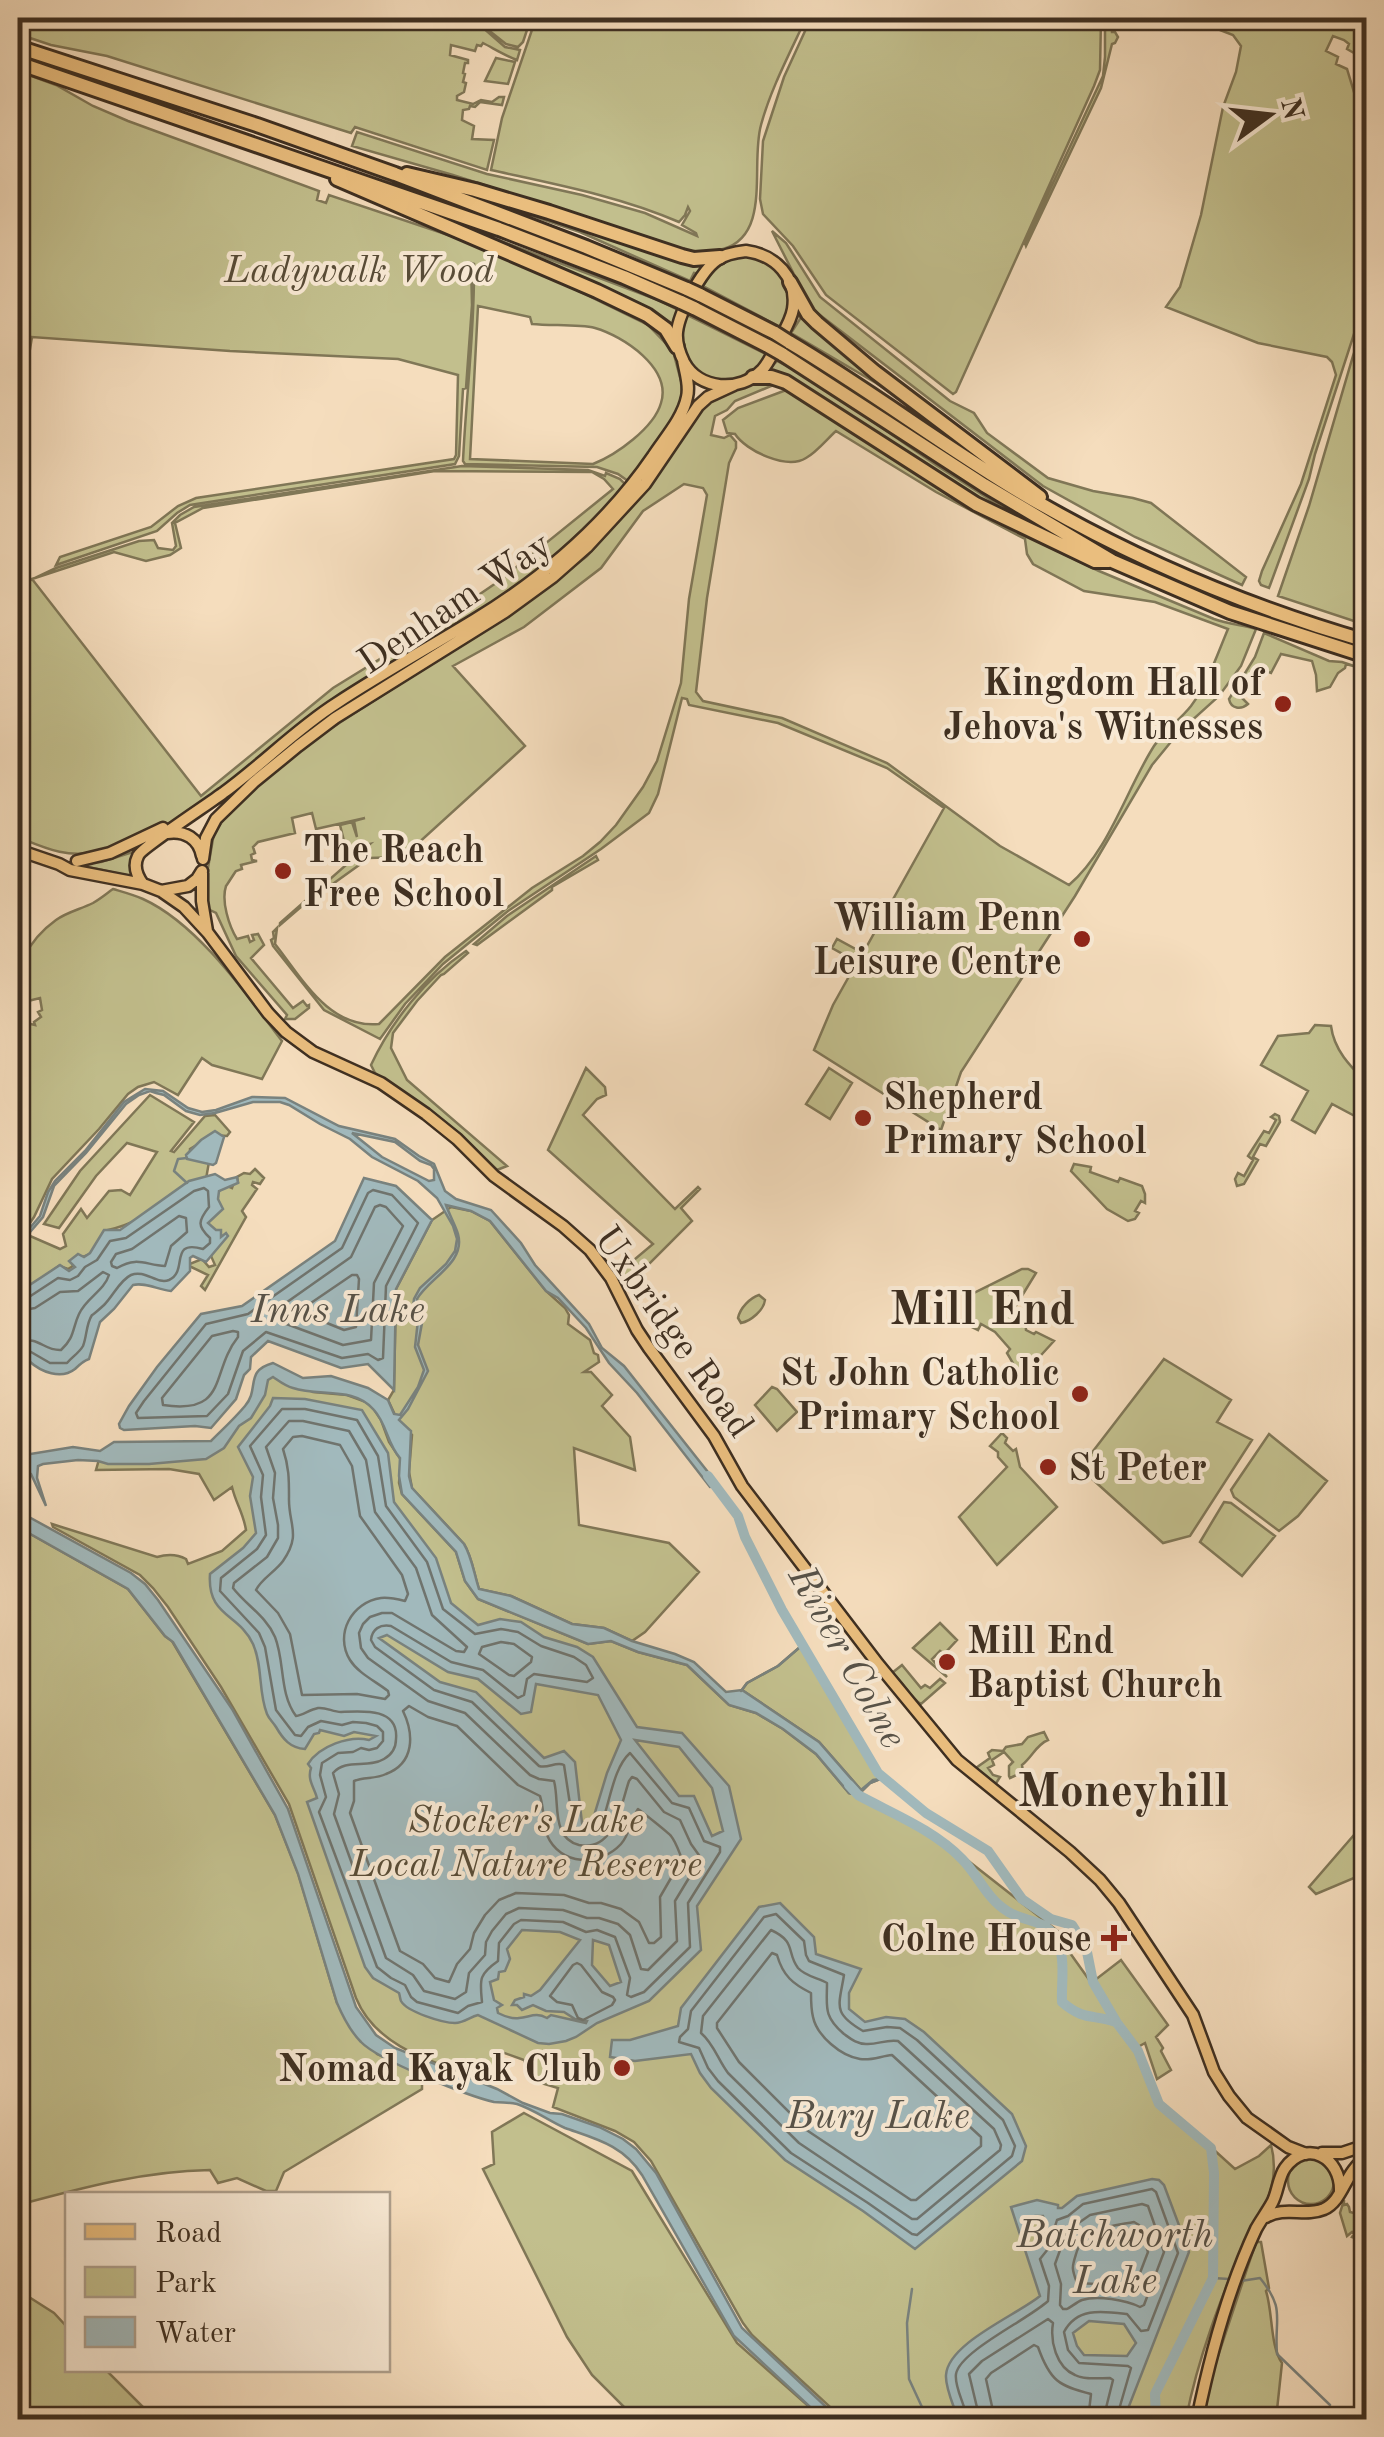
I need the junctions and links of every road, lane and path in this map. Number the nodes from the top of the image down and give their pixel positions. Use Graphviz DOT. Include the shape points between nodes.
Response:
graph roads {
  1 [pos="18,47"];
  2 [pos="18,63"];
  3 [pos="328,170"];
  4 [pos="395,174"];
  5 [pos="720,257"];
  6 [pos="790,282"];
  7 [pos="691,299"];
  8 [pos="786,348"];
  9 [pos="680,353"];
  10 [pos="753,377"];
  11 [pos="734,385"];
  12 [pos="642,480"];
  13 [pos="627,498"];
  14 [pos="1052,510"];
  15 [pos="1112,561"];
  16 [pos="1263,616"];
  17 [pos="1366,641"];
  18 [pos="1366,656"];
  19 [pos="204,807"];
  20 [pos="166,833"];
  21 [pos="144,846"];
  22 [pos="18,850"];
  23 [pos="77,861"];
  24 [pos="59,864"];
  25 [pos="203,865"];
  26 [pos="143,884"];
  27 [pos="161,891"];
  28 [pos="208,932"];
  29 [pos="1275,2138"];
  30 [pos="1366,2145"];
  31 [pos="1308,2154"];
  32 [pos="1366,2159"];
  33 [pos="1282,2172"];
  34 [pos="1279,2186"];
  35 [pos="1340,2191"];
  36 [pos="1301,2210"];
  37 [pos="1261,2220"];
  38 [pos="1197,2420"];
  1 -- 4 [label="highway"];
  2 -- 3 [label="highway"];
  3 -- 7 [label="highway"];
  3 -- 9 [label="highway" via="338,181 647,315"];
  4 -- 5 [label="highway" via="475,190 682,256"];
  4 -- 7 [label="highway" via="586,246"];
  5 -- 6 [label="main road" via="760,253"];
  5 -- 9 [label="main road" via="682,314"];
  6 -- 10 [label="main road" via="790,319"];
  6 -- 14 [label="highway" via="817,323"];
  7 -- 8 [label="highway, bridge"];
  8 -- 14 [label="highway" via="843,374"];
  8 -- 15 [label="highway" via="984,485"];
  9 -- 11 [label="main road" via="696,377"];
  9 -- 12 [label="main road, Denham Way" via="686,401"];
  10 -- 11 [label="main road"];
  10 -- 15 [label="highway" via="786,382 1009,522 1094,561"];
  11 -- 12 [label="main road, Denham Way" via="698,406"];
  12 -- 13 [label="main road, Denham Way"];
  13 -- 19 [label="main road, Denham Way" via="536,578 334,704"];
  13 -- 25 [label="main road, Denham Way" via="587,547 530,594 336,718 254,782 210,826"];
  14 -- 16 [label="highway"];
  15 -- 16 [label="highway" via="1184,594"];
  16 -- 17 [label="highway"];
  16 -- 18 [label="highway"];
  19 -- 20 [label="main road, Denham Way"];
  19 -- 23 [label="main road" via="127,846"];
  20 -- 21 [label="main road"];
  20 -- 25 [label="main road" via="188,836 201,850"];
  21 -- 23 [label="main road"];
  21 -- 26 [label="main road" via="136,866"];
  22 -- 24 [label="main road"];
  23 -- 24 [label="main road"];
  24 -- 26 [label="main road"];
  25 -- 27 [label="main road" via="188,886"];
  25 -- 28 [label="main road, Uxbridge Road"];
  26 -- 27 [label="main road"];
  27 -- 28 [label="main road, Uxbridge Road"];
  28 -- 29 [label="main road, Uxbridge Road" via="286,1032 426,1114 590,1250 742,1486 858,1638 957,1760 1100,1880 1193,2015 1229,2096"];
  29 -- 31 [label="main road"];
  29 -- 33 [label="main road"];
  30 -- 31 [label="main road"];
  31 -- 33 [label="main road"];
  31 -- 35 [label="main road" via="1336,2167"];
  32 -- 35 [label="main road"];
  33 -- 34 [label="main road"];
  34 -- 36 [label="main road"];
  34 -- 37 [label="main road"];
  35 -- 36 [label="main road" via="1324,2209"];
  36 -- 37 [label="main road"];
  37 -- 38 [label="main road"];
}
